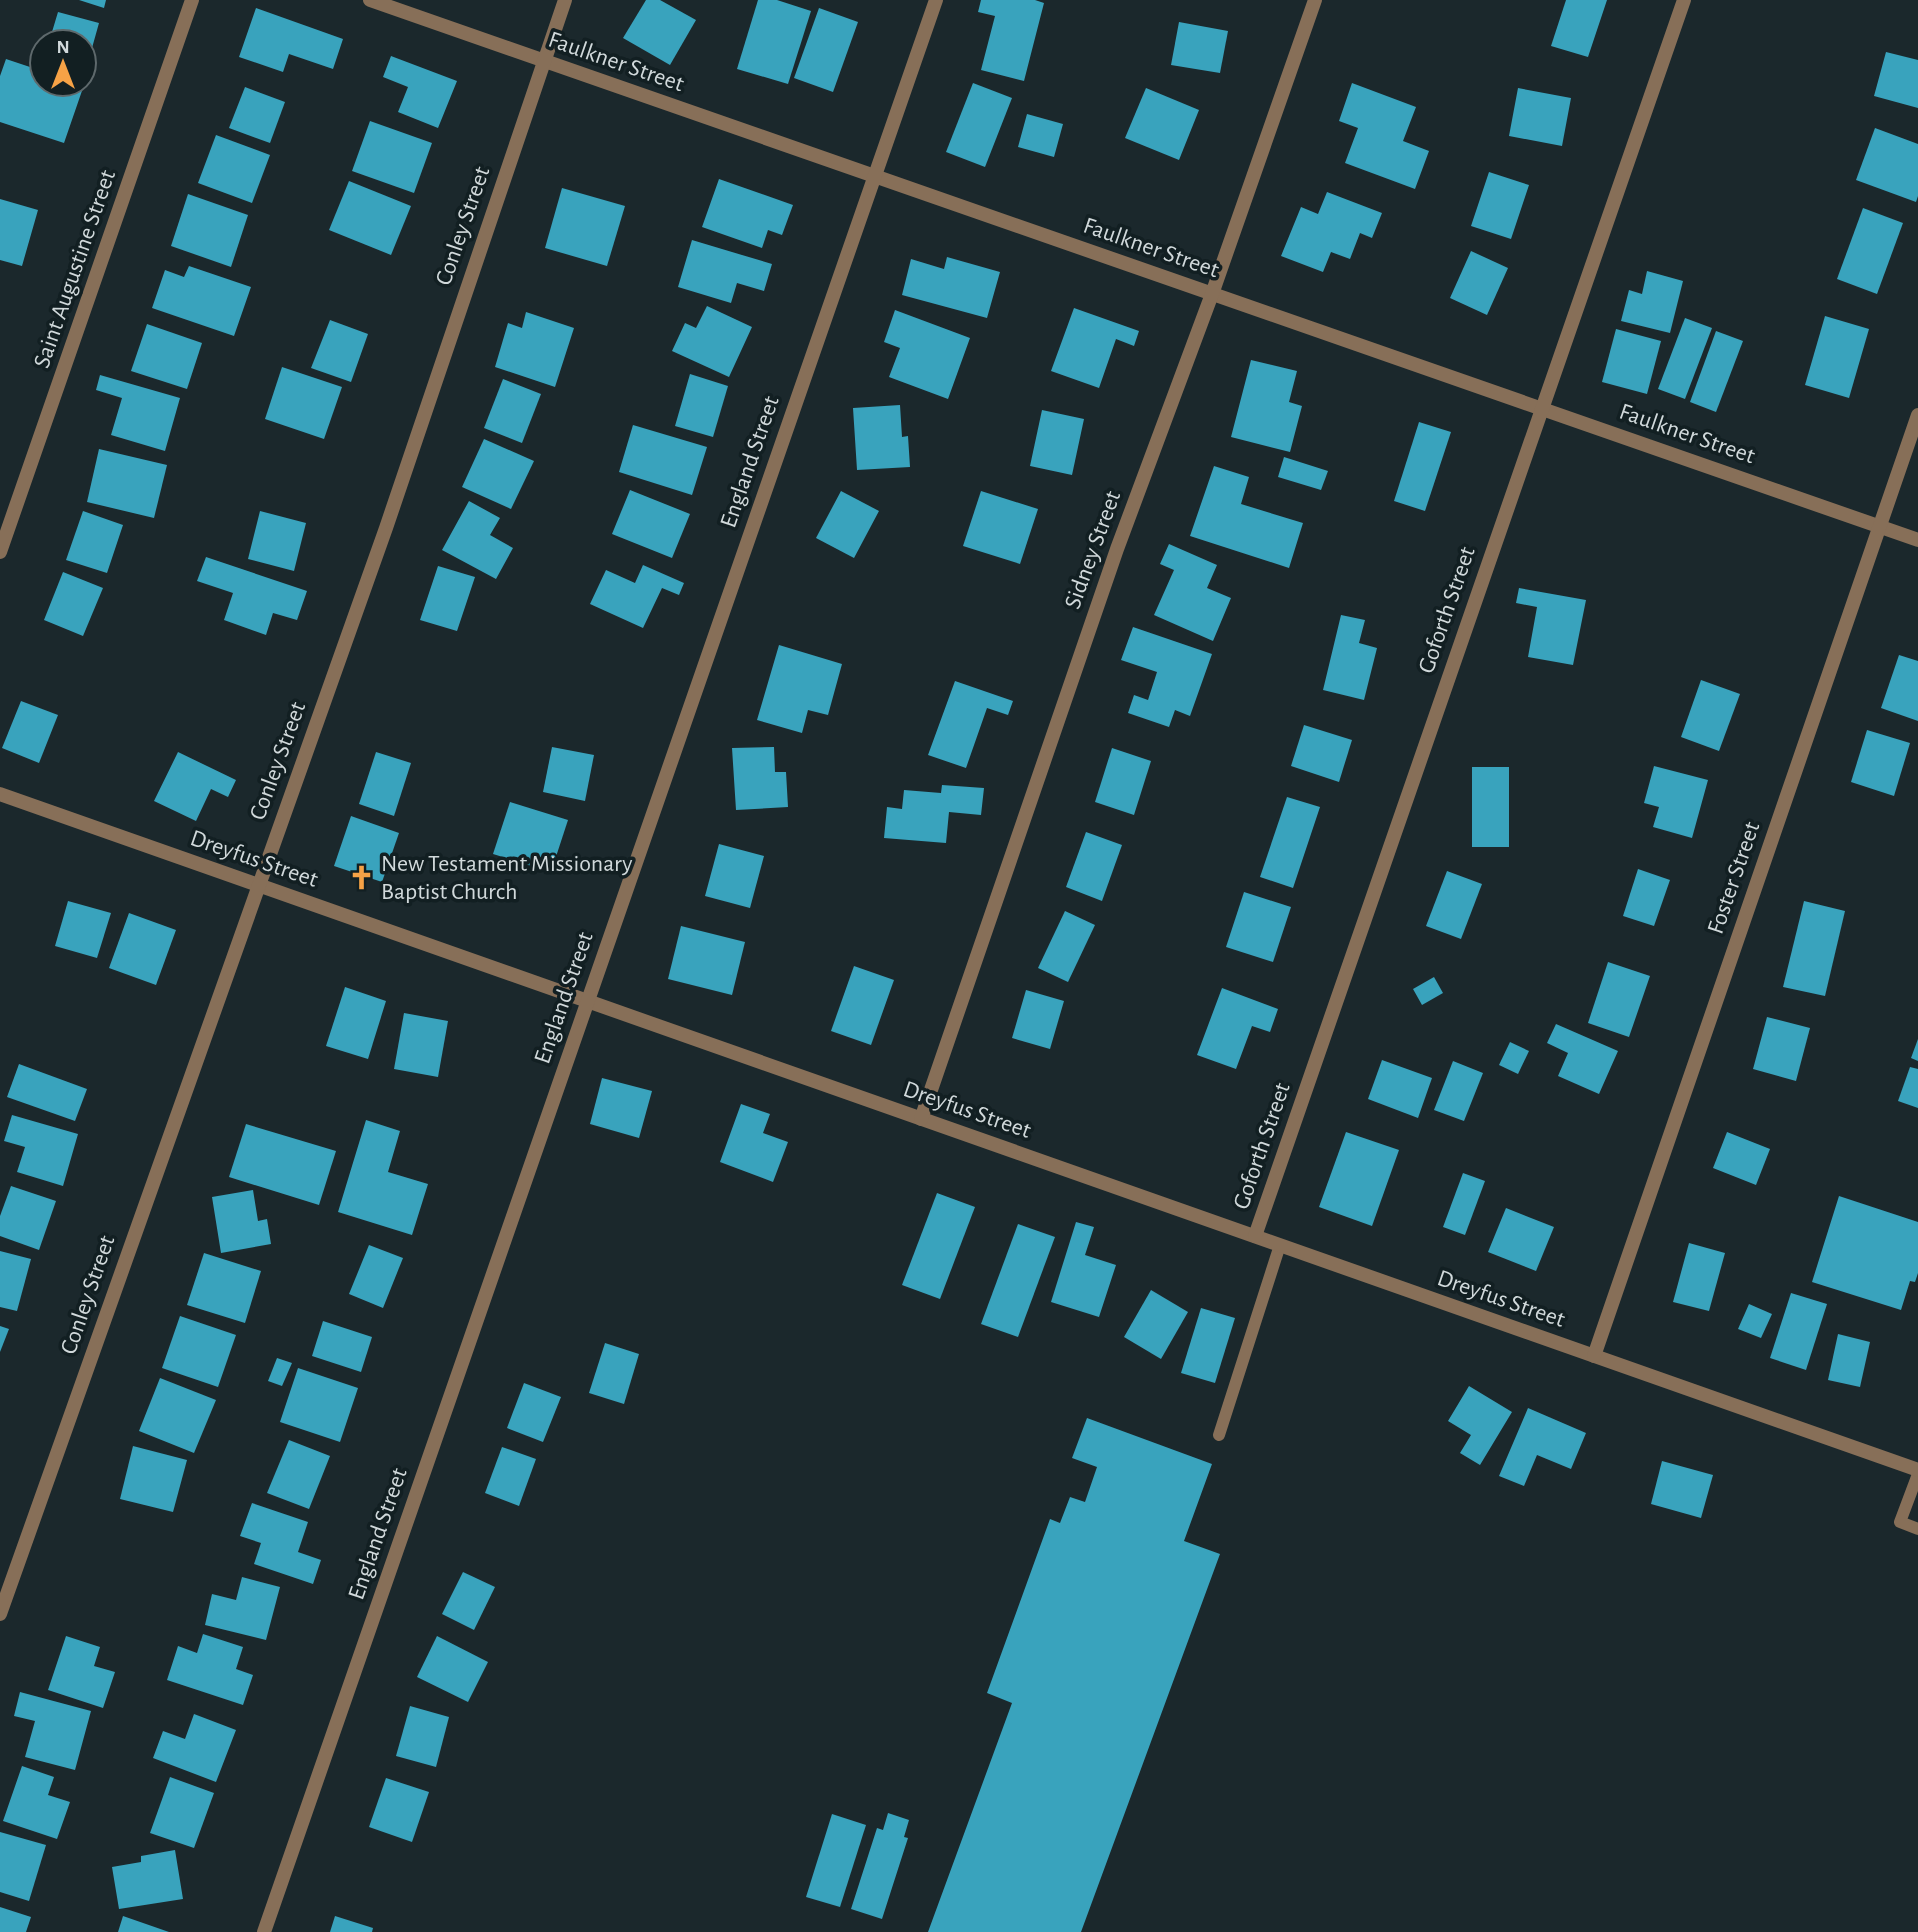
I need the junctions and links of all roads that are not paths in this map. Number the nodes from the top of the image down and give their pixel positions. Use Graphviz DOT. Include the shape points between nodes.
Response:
graph roads {
  1 [pos="192,0"];
  2 [pos="370,0"];
  3 [pos="565,0"];
  4 [pos="936,0"];
  5 [pos="1315,0"];
  6 [pos="1684,0"];
  7 [pos="543,61"];
  8 [pos="874,176"];
  9 [pos="1212,294"];
  10 [pos="1541,407"];
  11 [pos="1918,415"];
  12 [pos="1880,525"];
  13 [pos="1918,540"];
  14 [pos="0,552"];
  15 [pos="0,794"];
  16 [pos="258,884"];
  17 [pos="587,1001"];
  18 [pos="921,1119"];
  19 [pos="1255,1236"];
  20 [pos="1280,1245"];
  21 [pos="1594,1356"];
  22 [pos="1219,1435"];
  23 [pos="1918,1472"];
  24 [pos="1918,1529"];
  25 [pos="0,1614"];
  26 [pos="264,1932"];
  1 -- 14 [label="street, Saint Augustine Street"];
  2 -- 7 [label="street, Faulkner Street"];
  3 -- 7 [label="street, Conley Street"];
  4 -- 8 [label="street, England Street"];
  5 -- 9 [label="street, Sidney Street"];
  6 -- 10 [label="street, Goforth Street"];
  7 -- 8 [label="street, Faulkner Street"];
  7 -- 16 [label="street, Conley Street" via="386,528"];
  8 -- 9 [label="street, Faulkner Street"];
  8 -- 17 [label="street, England Street"];
  9 -- 10 [label="street, Faulkner Street"];
  9 -- 18 [label="street, Sidney Street" via="1117,550"];
  10 -- 12 [label="street, Faulkner Street"];
  10 -- 19 [label="street, Goforth Street"];
  11 -- 12 [label="street, Foster Street"];
  12 -- 13 [label="street, Faulkner Street"];
  12 -- 21 [label="street, Foster Street"];
  15 -- 16 [label="street, Dreyfus Street"];
  16 -- 17 [label="street, Dreyfus Street"];
  16 -- 25 [label="street, Conley Street"];
  17 -- 18 [label="street, Dreyfus Street"];
  17 -- 26 [label="street, England Street"];
  18 -- 19 [label="street, Dreyfus Street"];
  19 -- 20 [label="street, Dreyfus Street"];
  20 -- 21 [label="street, Dreyfus Street"];
  20 -- 22 [label="lane"];
  21 -- 23 [label="street, Dreyfus Street"];
  23 -- 24 [label="lane" via="1900,1522"];
}
